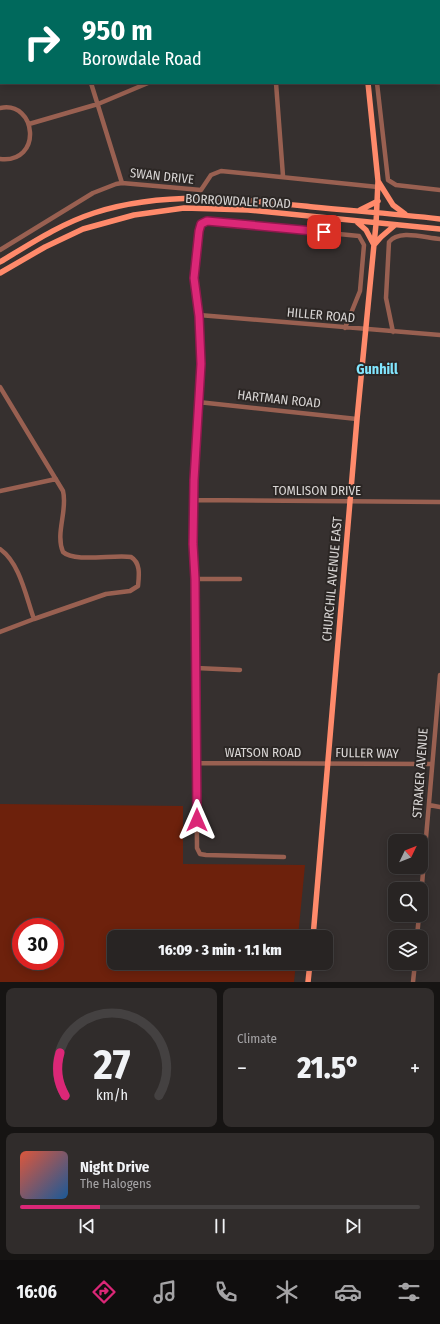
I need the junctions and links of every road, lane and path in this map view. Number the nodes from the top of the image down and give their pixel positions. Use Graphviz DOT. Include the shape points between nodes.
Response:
graph roads {
  1 [pos="91,84"];
  2 [pos="146,84"];
  3 [pos="276,84"];
  4 [pos="368,84"];
  5 [pos="377,84"];
  6 [pos="98,104"];
  7 [pos="0,108"];
  8 [pos="371,118"];
  9 [pos="381,118"];
  10 [pos="29,124"];
  11 [pos="0,159"];
  12 [pos="283,176"];
  13 [pos="122,183"];
  14 [pos="378,184"];
  15 [pos="440,190"];
  16 [pos="378,201"];
  17 [pos="358,211"];
  18 [pos="377,212"];
  19 [pos="407,215"];
  20 [pos="440,218"];
  21 [pos="356,222"];
  22 [pos="376,224"];
  23 [pos="395,226"];
  24 [pos="440,229"];
  25 [pos="440,239"];
  26 [pos="374,245"];
  27 [pos="0,250"];
  28 [pos="0,262"];
  29 [pos="0,273"];
  30 [pos="199,316"];
  31 [pos="345,328"];
  32 [pos="365,330"];
  33 [pos="393,332"];
  34 [pos="440,335"];
  35 [pos="0,387"];
  36 [pos="198,402"];
  37 [pos="357,419"];
  38 [pos="56,479"];
  39 [pos="0,491"];
  40 [pos="194,500"];
  41 [pos="350,501"];
  42 [pos="440,502"];
  43 [pos="0,549"];
  44 [pos="195,579"];
  45 [pos="240,579"];
  46 [pos="34,619"];
  47 [pos="0,632"];
  48 [pos="196,668"];
  49 [pos="240,670"];
  50 [pos="440,675"];
  51 [pos="438,712"];
  52 [pos="198,763"];
  53 [pos="327,764"];
  54 [pos="431,764"];
  55 [pos="429,805"];
  56 [pos="440,807"];
  57 [pos="284,857"];
  58 [pos="422,882"];
  59 [pos="314,930"];
  60 [pos="309,970"];
  61 [pos="414,970"];
  62 [pos="308,982"];
  63 [pos="413,982"];
  1 -- 6 [label="street"];
  2 -- 6 [label="street"];
  3 -- 12 [label="street"];
  4 -- 8 [label="main road, CHURCHIL AVENUE EAST"];
  5 -- 9 [label="street"];
  6 -- 10 [label="street"];
  6 -- 13 [label="street"];
  7 -- 10 [label="street" via="11,108 19,112"];
  8 -- 9 [label="street"];
  8 -- 14 [label="main road, CHURCHIL AVENUE EAST"];
  9 -- 15 [label="street" via="386,176 389,182 396,186"];
  10 -- 11 [label="street" via="30,140 26,148 14,158"];
  12 -- 13 [label="street, SWAN DRIVE" via="220,171 211,175 201,190"];
  12 -- 14 [label="street, SWAN DRIVE"];
  13 -- 27 [label="street, SWAN DRIVE" via="93,193"];
  14 -- 16 [label="main road, CHURCHIL AVENUE EAST"];
  14 -- 19 [label="main road" via="393,205"];
  16 -- 17 [label="main road"];
  16 -- 18 [label="main road, CHURCHIL AVENUE EAST"];
  17 -- 18 [label="main road, BORROWDALE ROAD"];
  17 -- 28 [label="main road, BORROWDALE ROAD" via="224,198 162,199 116,207 83,217 49,233"];
  18 -- 19 [label="main road, BORROWDALE ROAD"];
  18 -- 22 [label="main road, CHURCHIL AVENUE EAST"];
  19 -- 20 [label="main road, BORROWDALE ROAD"];
  21 -- 22 [label="main road, BORROWDALE ROAD"];
  21 -- 26 [label="main road" via="366,230"];
  21 -- 29 [label="main road, BORROWDALE ROAD" via="227,209 195,207 165,210 134,215 84,229 45,247"];
  22 -- 23 [label="main road, BORROWDALE ROAD"];
  22 -- 26 [label="main road, CHURCHIL AVENUE EAST"];
  23 -- 24 [label="main road, BORROWDALE ROAD"];
  23 -- 26 [label="main road"];
  25 -- 33 [label="street" via="404,235 396,236 389,242 386,298"];
  26 -- 32 [label="main road, CHURCHIL AVENUE EAST"];
  30 -- 31 [label="street, HILLER ROAD"];
  30 -- 31 [label="street" via="194,278 195,255 201,224 207,221 353,234 362,239 364,256 359,298"];
  30 -- 36 [label="street" via="201,378"];
  31 -- 32 [label="street, HILLER ROAD"];
  32 -- 33 [label="street, HILLER ROAD"];
  32 -- 37 [label="main road, CHURCHIL AVENUE EAST"];
  33 -- 34 [label="street, HILLER ROAD"];
  35 -- 38 [label="street"];
  36 -- 37 [label="street, HARTMAN ROAD"];
  36 -- 40 [label="street"];
  37 -- 41 [label="main road, CHURCHIL AVENUE EAST"];
  38 -- 39 [label="street"];
  38 -- 46 [label="street" via="64,497 61,526 63,552 69,556 80,557 132,557 137,561 138,586 130,591 106,594"];
  40 -- 41 [label="street, TOMLISON DRIVE"];
  40 -- 44 [label="street"];
  41 -- 42 [label="street, TOMLISON DRIVE"];
  41 -- 53 [label="main road, CHURCHIL AVENUE EAST"];
  43 -- 46 [label="street" via="10,559 17,573"];
  44 -- 45 [label="street"];
  44 -- 48 [label="street"];
  46 -- 47 [label="street"];
  48 -- 49 [label="street"];
  48 -- 52 [label="street"];
  50 -- 51 [label="street, STRAKER AVENUE"];
  51 -- 54 [label="street, STRAKER AVENUE"];
  52 -- 53 [label="street, WATSON ROAD"];
  52 -- 57 [label="street" via="197,848 200,854"];
  53 -- 54 [label="street, FULLER WAY"];
  53 -- 59 [label="main road, CHURCHIL AVENUE EAST"];
  54 -- 55 [label="street, STRAKER AVENUE"];
  55 -- 56 [label="street"];
  55 -- 58 [label="street, STRAKER AVENUE"];
  60 -- 62 [label="main road"];
  61 -- 63 [label="street"];
}
